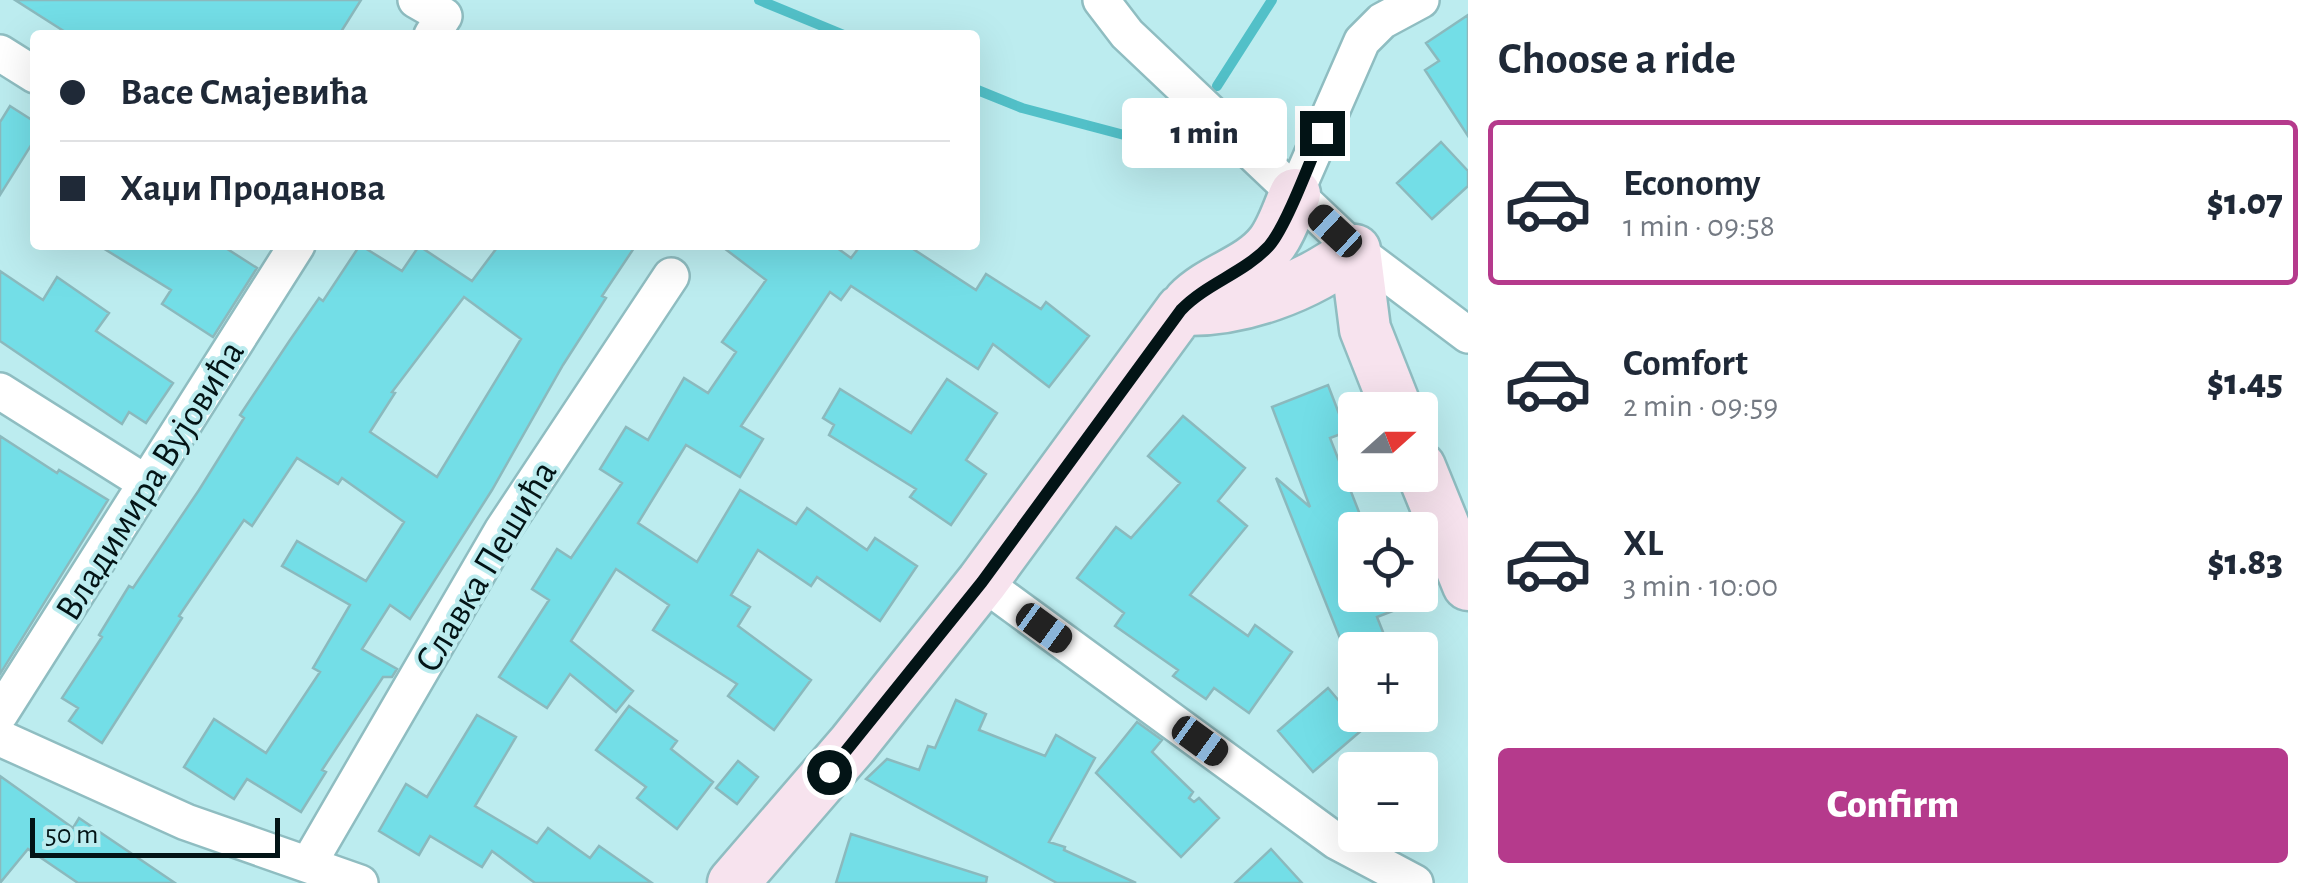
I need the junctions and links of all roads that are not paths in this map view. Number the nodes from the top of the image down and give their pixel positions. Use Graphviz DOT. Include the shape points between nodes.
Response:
graph roads {
  1 [pos="1102,0"];
  2 [pos="1421,0"];
  3 [pos="0,52"];
  4 [pos="30,72"];
  5 [pos="1295,194"];
  6 [pos="294,250"];
  7 [pos="1355,250"];
  8 [pos="670,276"];
  9 [pos="1181,310"];
  10 [pos="1468,335"];
  11 [pos="0,391"];
  12 [pos="1390,392"];
  13 [pos="146,484"];
  14 [pos="1430,492"];
  15 [pos="982,582"];
  16 [pos="1468,586"];
  17 [pos="0,714"];
  18 [pos="0,738"];
  19 [pos="309,863"];
  20 [pos="360,883"];
  21 [pos="733,883"];
  22 [pos="1415,883"];
  1 -- 5 [label="street" via="1127,34"];
  2 -- 5 [label="street" via="1382,21 1362,41"];
  3 -- 4 [label="street"];
  5 -- 7 [label="street"];
  5 -- 9 [label="street" via="1272,243"];
  6 -- 13 [label="street, Владимира Вујовића"];
  7 -- 9 [label="street" via="1312,279 1209,311"];
  7 -- 10 [label="street"];
  7 -- 12 [label="street" via="1365,328"];
  8 -- 19 [label="street, Славка Пешића" via="502,532"];
  9 -- 15 [label="street"];
  11 -- 13 [label="street"];
  13 -- 17 [label="street, Владимира Вујовића"];
  14 -- 16 [label="street"];
  15 -- 21 [label="street"];
  15 -- 22 [label="street" via="1336,841"];
  18 -- 19 [label="street" via="186,822"];
  19 -- 20 [label="street"];
}
